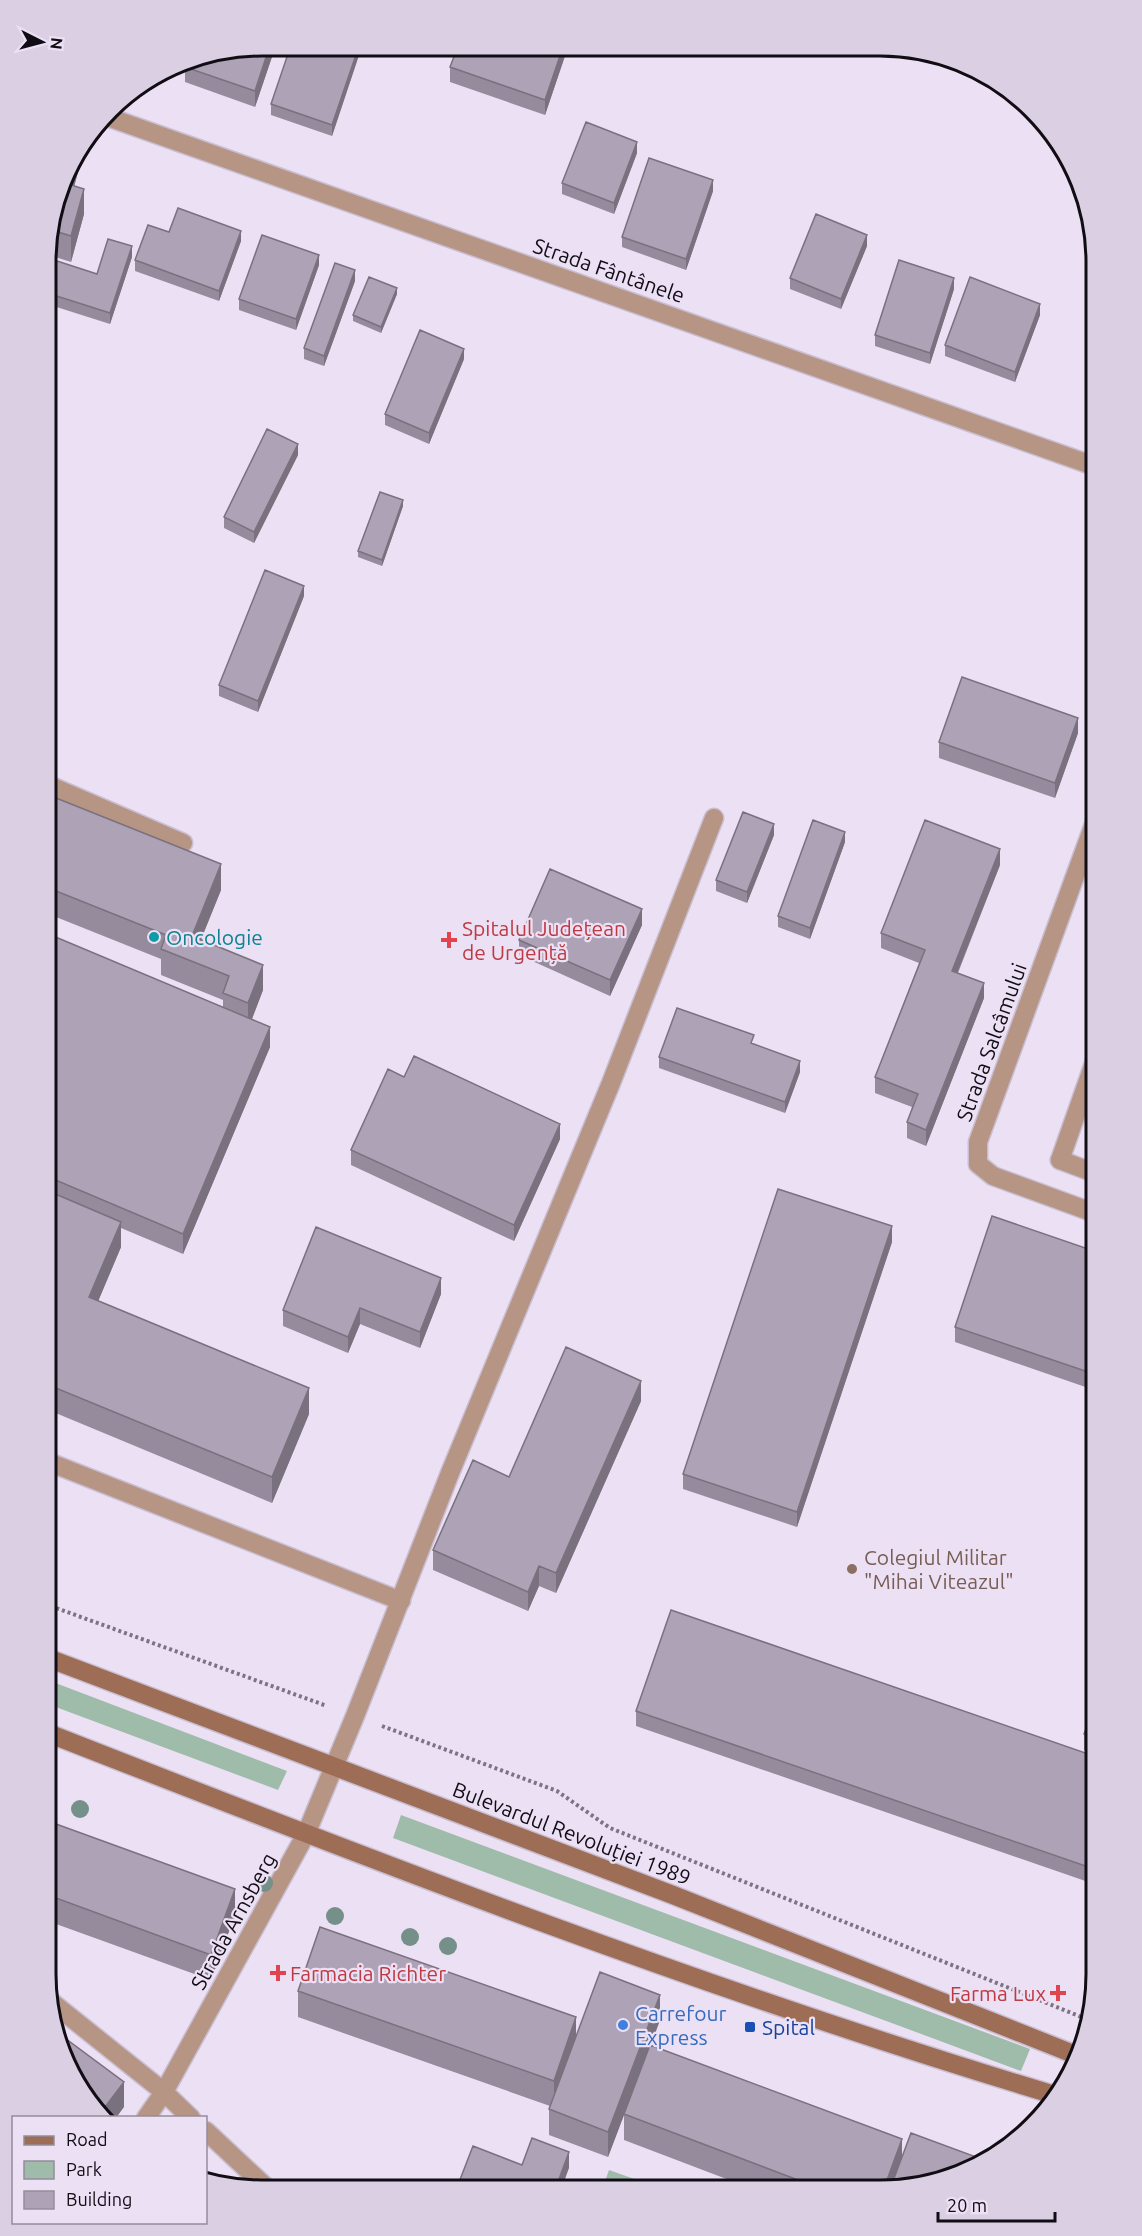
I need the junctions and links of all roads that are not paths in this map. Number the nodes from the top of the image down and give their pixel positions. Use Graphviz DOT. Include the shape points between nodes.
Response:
graph roads {
  1 [pos="114,119"];
  2 [pos="1086,463"];
  3 [pos="56,788"];
  4 [pos="714,818"];
  5 [pos="183,843"];
  6 [pos="1086,846"];
  7 [pos="1086,1086"];
  8 [pos="1086,1170"];
  9 [pos="1086,1210"];
  10 [pos="56,1465"];
  11 [pos="401,1601"];
  12 [pos="56,1661"];
  13 [pos="56,1736"];
  14 [pos="334,1768"];
  15 [pos="306,1834"];
  16 [pos="58,2007"];
  17 [pos="1071,2053"];
  18 [pos="164,2092"];
  19 [pos="1049,2093"];
  20 [pos="147,2116"];
  21 [pos="189,2116"];
  22 [pos="207,2132"];
  23 [pos="258,2180"];
  1 -- 2 [label="street, Strada Fântânele"];
  3 -- 5 [label="street"];
  4 -- 11 [label="street, Strada Arnsberg"];
  6 -- 9 [label="street, Strada Salcâmului" via="978,1142 978,1164 993,1176"];
  7 -- 8 [label="street" via="1060,1160"];
  10 -- 11 [label="street"];
  11 -- 14 [label="street, Strada Arnsberg"];
  12 -- 14 [label="main road, Bulevardul Revoluției 1989"];
  13 -- 15 [label="main road"];
  14 -- 15 [label="street, Strada Arnsberg"];
  14 -- 17 [label="main road, Bulevardul Revoluției 1989" via="673,1894"];
  15 -- 18 [label="street, Strada Arnsberg"];
  15 -- 19 [label="main road" via="648,1962"];
  16 -- 18 [label="street"];
  18 -- 20 [label="street, Strada Arnsberg"];
  18 -- 21 [label="street"];
  22 -- 23 [label="street"];
}
